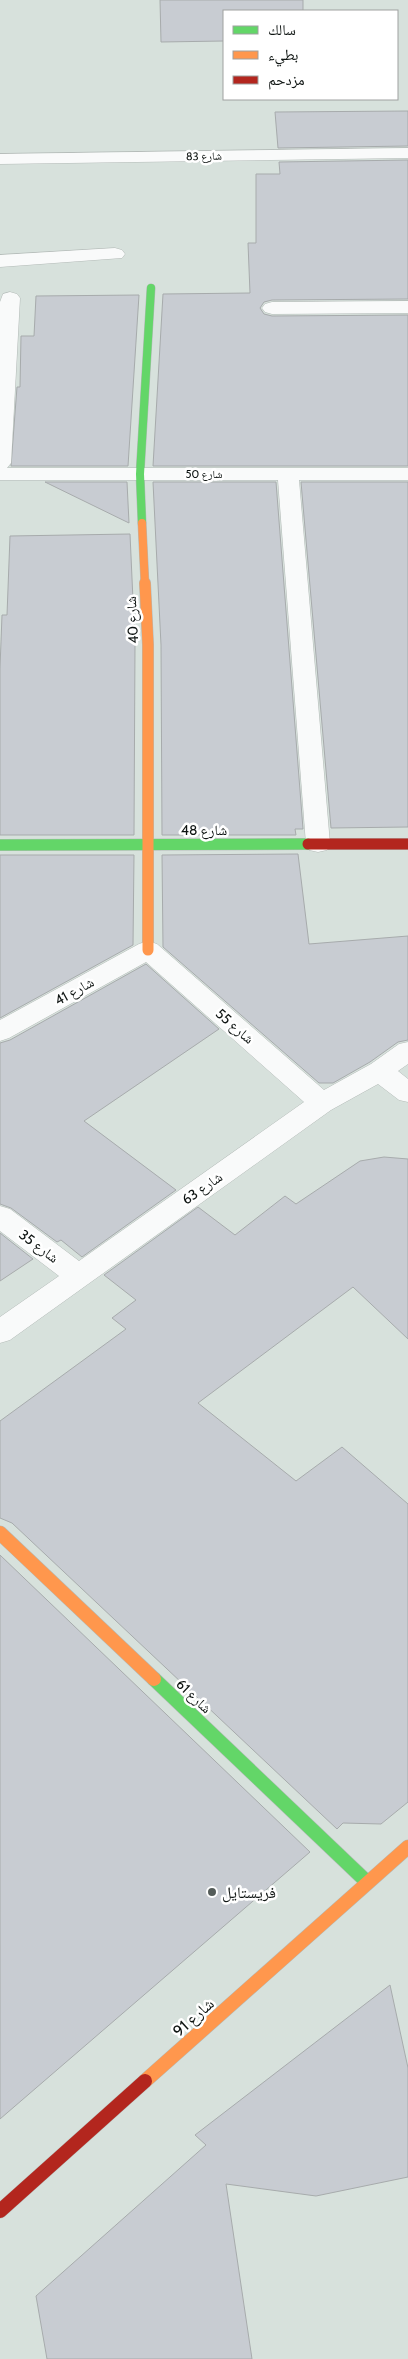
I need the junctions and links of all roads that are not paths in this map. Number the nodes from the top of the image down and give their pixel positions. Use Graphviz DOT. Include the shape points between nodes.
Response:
graph roads {
  1 [pos="408,153"];
  2 [pos="0,159"];
  3 [pos="115,254"];
  4 [pos="0,261"];
  5 [pos="151,288"];
  6 [pos="10,298"];
  7 [pos="408,307"];
  8 [pos="272,308"];
  9 [pos="0,463"];
  10 [pos="0,474"];
  11 [pos="140,474"];
  12 [pos="288,474"];
  13 [pos="408,474"];
  14 [pos="318,844"];
  15 [pos="408,844"];
  16 [pos="0,845"];
  17 [pos="147,845"];
  18 [pos="148,950"];
  19 [pos="0,1032"];
  20 [pos="408,1051"];
  21 [pos="380,1071"];
  22 [pos="408,1093"];
  23 [pos="322,1103"];
  24 [pos="0,1216"];
  25 [pos="79,1276"];
  26 [pos="0,1332"];
  27 [pos="0,1533"];
  28 [pos="408,1847"];
  29 [pos="368,1882"];
  30 [pos="0,2211"];
  1 -- 2 [label="street, شارع 83"];
  3 -- 4 [label="street"];
  5 -- 11 [label="street, شارع 40"];
  6 -- 9 [label="street"];
  7 -- 8 [label="street"];
  10 -- 11 [label="street, شارع 50"];
  11 -- 12 [label="street, شارع 50"];
  11 -- 17 [label="street, شارع 40" via="148,644"];
  12 -- 13 [label="street, شارع 50"];
  12 -- 14 [label="street"];
  14 -- 15 [label="street, شارع 48"];
  14 -- 17 [label="street, شارع 48"];
  16 -- 17 [label="street, شارع 48"];
  17 -- 18 [label="street, شارع 40"];
  18 -- 19 [label="street, شارع 41"];
  18 -- 23 [label="street, شارع 55"];
  20 -- 21 [label="street, شارع 63"];
  21 -- 22 [label="street"];
  21 -- 23 [label="street, شارع 63"];
  23 -- 25 [label="street, شارع 63"];
  24 -- 25 [label="street, شارع 35"];
  25 -- 26 [label="street, شارع 63"];
  27 -- 29 [label="street, شارع 61"];
  28 -- 29 [label="street, شارع 91"];
  29 -- 30 [label="street, شارع 91"];
}
